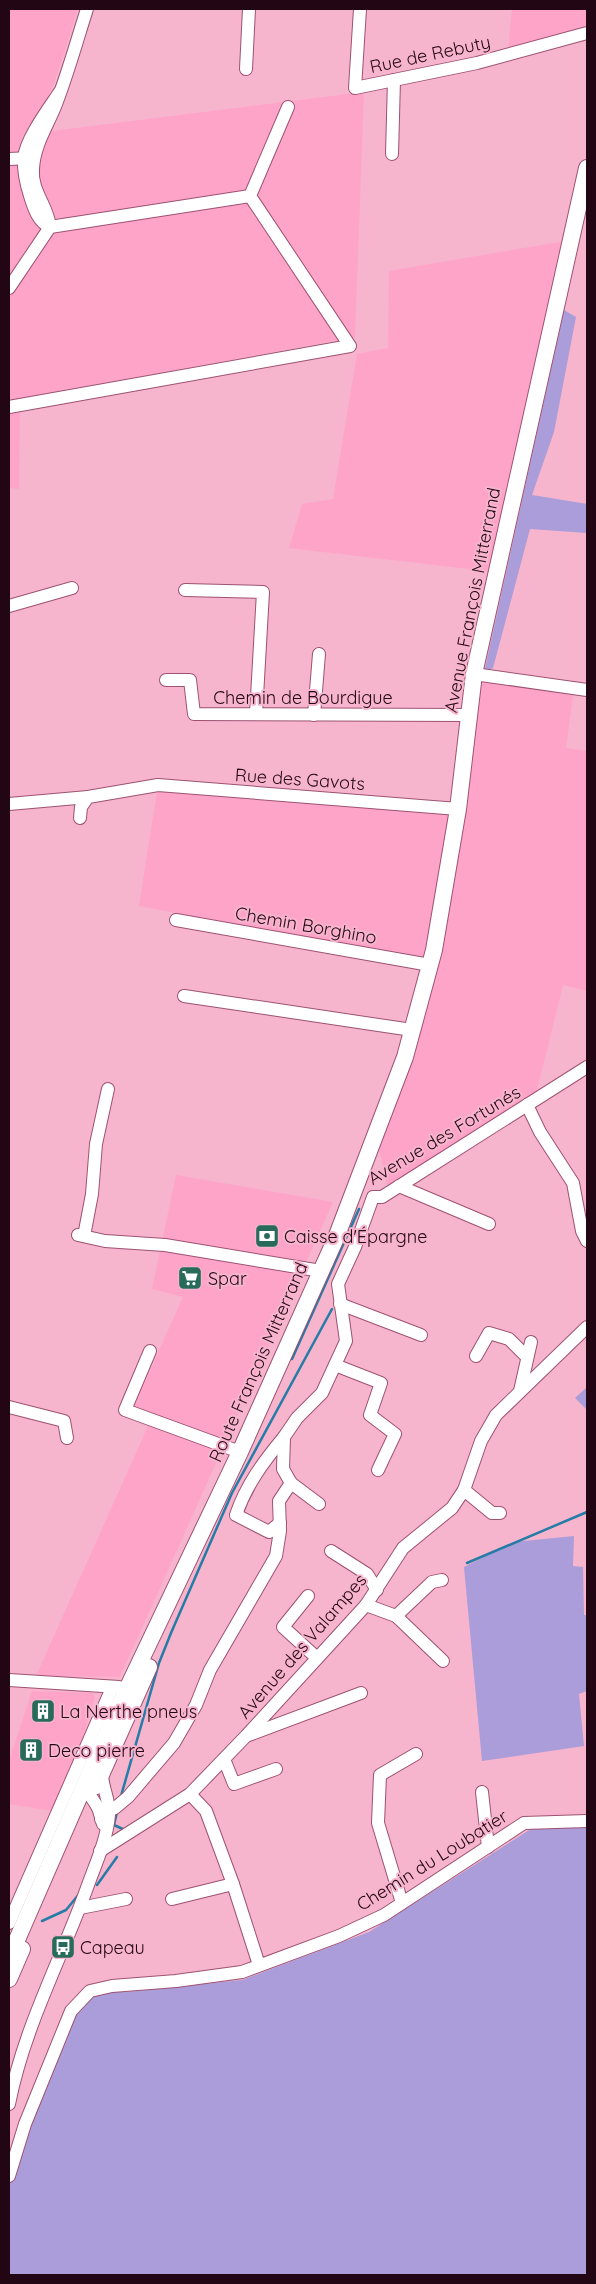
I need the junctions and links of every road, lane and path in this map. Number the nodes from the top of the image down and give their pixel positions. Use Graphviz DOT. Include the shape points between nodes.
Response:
graph roads {
  1 [pos="87,9"];
  2 [pos="249,9"];
  3 [pos="360,9"];
  4 [pos="587,33"];
  5 [pos="246,69"];
  6 [pos="394,80"];
  7 [pos="288,108"];
  8 [pos="392,154"];
  9 [pos="29,158"];
  10 [pos="9,159"];
  11 [pos="587,168"];
  12 [pos="250,196"];
  13 [pos="50,227"];
  14 [pos="9,288"];
  15 [pos="9,407"];
  16 [pos="72,588"];
  17 [pos="185,590"];
  18 [pos="9,606"];
  19 [pos="320,654"];
  20 [pos="474,674"];
  21 [pos="166,680"];
  22 [pos="587,690"];
  23 [pos="256,714"];
  24 [pos="314,714"];
  25 [pos="469,716"];
  26 [pos="88,797"];
  27 [pos="9,804"];
  28 [pos="458,809"];
  29 [pos="80,818"];
  30 [pos="176,920"];
  31 [pos="430,965"];
  32 [pos="184,996"];
  33 [pos="412,1030"];
  34 [pos="587,1067"];
  35 [pos="108,1088"];
  36 [pos="527,1105"];
  37 [pos="369,1156"];
  38 [pos="399,1186"];
  39 [pos="583,1211"];
  40 [pos="488,1224"];
  41 [pos="587,1241"];
  42 [pos="321,1271"];
  43 [pos="340,1304"];
  44 [pos="587,1327"];
  45 [pos="421,1335"];
  46 [pos="531,1342"];
  47 [pos="150,1351"];
  48 [pos="476,1356"];
  49 [pos="527,1357"];
  50 [pos="335,1365"];
  51 [pos="519,1392"];
  52 [pos="9,1407"];
  53 [pos="284,1437"];
  54 [pos="67,1438"];
  55 [pos="240,1452"];
  56 [pos="378,1470"];
  57 [pos="291,1483"];
  58 [pos="464,1490"];
  59 [pos="319,1504"];
  60 [pos="500,1513"];
  61 [pos="280,1523"];
  62 [pos="204,1528"];
  63 [pos="331,1551"];
  64 [pos="442,1580"];
  65 [pos="377,1590"];
  66 [pos="308,1596"];
  67 [pos="366,1604"];
  68 [pos="396,1616"];
  69 [pos="317,1658"];
  70 [pos="443,1661"];
  71 [pos="9,1680"];
  72 [pos="128,1685"];
  73 [pos="112,1688"];
  74 [pos="361,1693"];
  75 [pos="119,1705"];
  76 [pos="246,1736"];
  77 [pos="416,1754"];
  78 [pos="224,1759"];
  79 [pos="276,1769"];
  80 [pos="102,1774"];
  81 [pos="482,1792"];
  82 [pos="190,1794"];
  83 [pos="90,1800"];
  84 [pos="105,1820"];
  85 [pos="587,1821"];
  86 [pos="488,1847"];
  87 [pos="100,1851"];
  88 [pos="233,1884"];
  89 [pos="126,1899"];
  90 [pos="172,1899"];
  91 [pos="402,1903"];
  92 [pos="80,1908"];
  93 [pos="9,1922"];
  94 [pos="9,1958"];
  95 [pos="259,1965"];
  96 [pos="9,1979"];
  97 [pos="9,2104"];
  98 [pos="9,2176"];
  1 -- 9 [label="street" via="61,90 28,145"];
  2 -- 5 [label="street"];
  3 -- 6 [label="street, Rue de Rebuty" via="355,88"];
  4 -- 6 [label="street, Rue de Rebuty" via="477,63"];
  6 -- 8 [label="street"];
  7 -- 12 [label="street"];
  9 -- 10 [label="street"];
  9 -- 13 [label="street" via="26,180 32,203 42,223"];
  11 -- 20 [label="main road, Avenue François Mitterrand"];
  12 -- 13 [label="street"];
  12 -- 15 [label="street" via="350,346"];
  13 -- 14 [label="street"];
  16 -- 18 [label="street"];
  17 -- 23 [label="street" via="263,592"];
  19 -- 24 [label="street"];
  20 -- 22 [label="street"];
  20 -- 25 [label="main road, Avenue François Mitterrand"];
  21 -- 23 [label="street, Chemin de Bourdigue" via="190,680 194,714"];
  23 -- 24 [label="street, Chemin de Bourdigue"];
  24 -- 25 [label="street, Chemin de Bourdigue"];
  25 -- 28 [label="main road, Avenue François Mitterrand"];
  26 -- 27 [label="street, Rue des Gavots"];
  26 -- 28 [label="street, Rue des Gavots" via="158,786"];
  26 -- 29 [label="street"];
  28 -- 31 [label="main road, Avenue François Mitterrand"];
  30 -- 31 [label="street, Chemin Borghino"];
  31 -- 33 [label="main road, Avenue François Mitterrand"];
  32 -- 33 [label="street"];
  33 -- 37 [label="main road, Avenue François Mitterrand"];
  34 -- 36 [label="street, Avenue des Fortunés"];
  35 -- 42 [label="street" via="96,1144 92,1194 81,1236 165,1245"];
  36 -- 38 [label="street, Avenue des Fortunés"];
  36 -- 39 [label="street" via="540,1132 573,1183"];
  37 -- 42 [label="main road, Route François Mitterrand"];
  38 -- 40 [label="street"];
  38 -- 43 [label="street, Avenue des Fortunés" via="382,1197 373,1197 338,1284"];
  39 -- 41 [label="street" via="582,1232"];
  42 -- 55 [label="main road, Route François Mitterrand"];
  43 -- 45 [label="street"];
  43 -- 50 [label="street" via="346,1341"];
  44 -- 51 [label="street, Avenue des Valampes"];
  46 -- 49 [label="street"];
  47 -- 55 [label="street" via="126,1410"];
  48 -- 49 [label="street" via="489,1333 509,1339"];
  49 -- 51 [label="street"];
  50 -- 53 [label="street" via="322,1393 297,1418"];
  50 -- 56 [label="street" via="381,1383 370,1415 396,1434"];
  51 -- 58 [label="street, Avenue des Valampes" via="496,1415 481,1441"];
  52 -- 54 [label="street" via="64,1421"];
  53 -- 57 [label="street" via="283,1469"];
  53 -- 61 [label="street" via="263,1462 236,1514 269,1532"];
  55 -- 62 [label="main road, Route François Mitterrand"];
  57 -- 59 [label="street"];
  57 -- 61 [label="street" via="279,1501"];
  58 -- 60 [label="street" via="492,1513"];
  58 -- 65 [label="street, Avenue des Valampes" via="452,1508 403,1548"];
  61 -- 84 [label="street" via="276,1556 210,1670 196,1705 174,1743"];
  62 -- 72 [label="main road"];
  62 -- 80 [label="main road" via="153,1659"];
  63 -- 65 [label="street" via="367,1574"];
  64 -- 68 [label="street" via="432,1582"];
  65 -- 67 [label="street, Avenue des Valampes"];
  66 -- 69 [label="street" via="283,1626"];
  67 -- 68 [label="street"];
  67 -- 69 [label="street, Avenue des Valampes"];
  68 -- 70 [label="street"];
  69 -- 76 [label="street, Avenue des Valampes"];
  71 -- 73 [label="street"];
  72 -- 73 [label="street"];
  72 -- 75 [label="main road"];
  73 -- 75 [label="street"];
  73 -- 93 [label="street"];
  74 -- 76 [label="street, Avenue des Valampes"];
  75 -- 83 [label="street" via="118,1718 88,1788"];
  75 -- 94 [label="main road"];
  76 -- 78 [label="street, Avenue des Valampes"];
  77 -- 91 [label="street" via="380,1776 378,1823"];
  78 -- 79 [label="street" via="234,1784"];
  78 -- 82 [label="street, Avenue des Valampes"];
  80 -- 83 [label="main road"];
  80 -- 84 [label="street"];
  81 -- 86 [label="street"];
  82 -- 87 [label="street, Avenue des Valampes"];
  82 -- 88 [label="street" via="206,1810"];
  83 -- 84 [label="street"];
  83 -- 96 [label="main road"];
  84 -- 87 [label="street"];
  85 -- 86 [label="street, Chemin du Loubatier" via="524,1823"];
  86 -- 91 [label="street, Chemin du Loubatier"];
  87 -- 92 [label="street"];
  88 -- 90 [label="street"];
  88 -- 95 [label="street"];
  89 -- 92 [label="street"];
  91 -- 95 [label="street, Chemin du Loubatier" via="339,1936"];
  92 -- 97 [label="street" via="31,2024 16,2069"];
  95 -- 98 [label="street, Chemin du Loubatier" via="242,1972 90,1991 71,2011 25,2124"];
}
